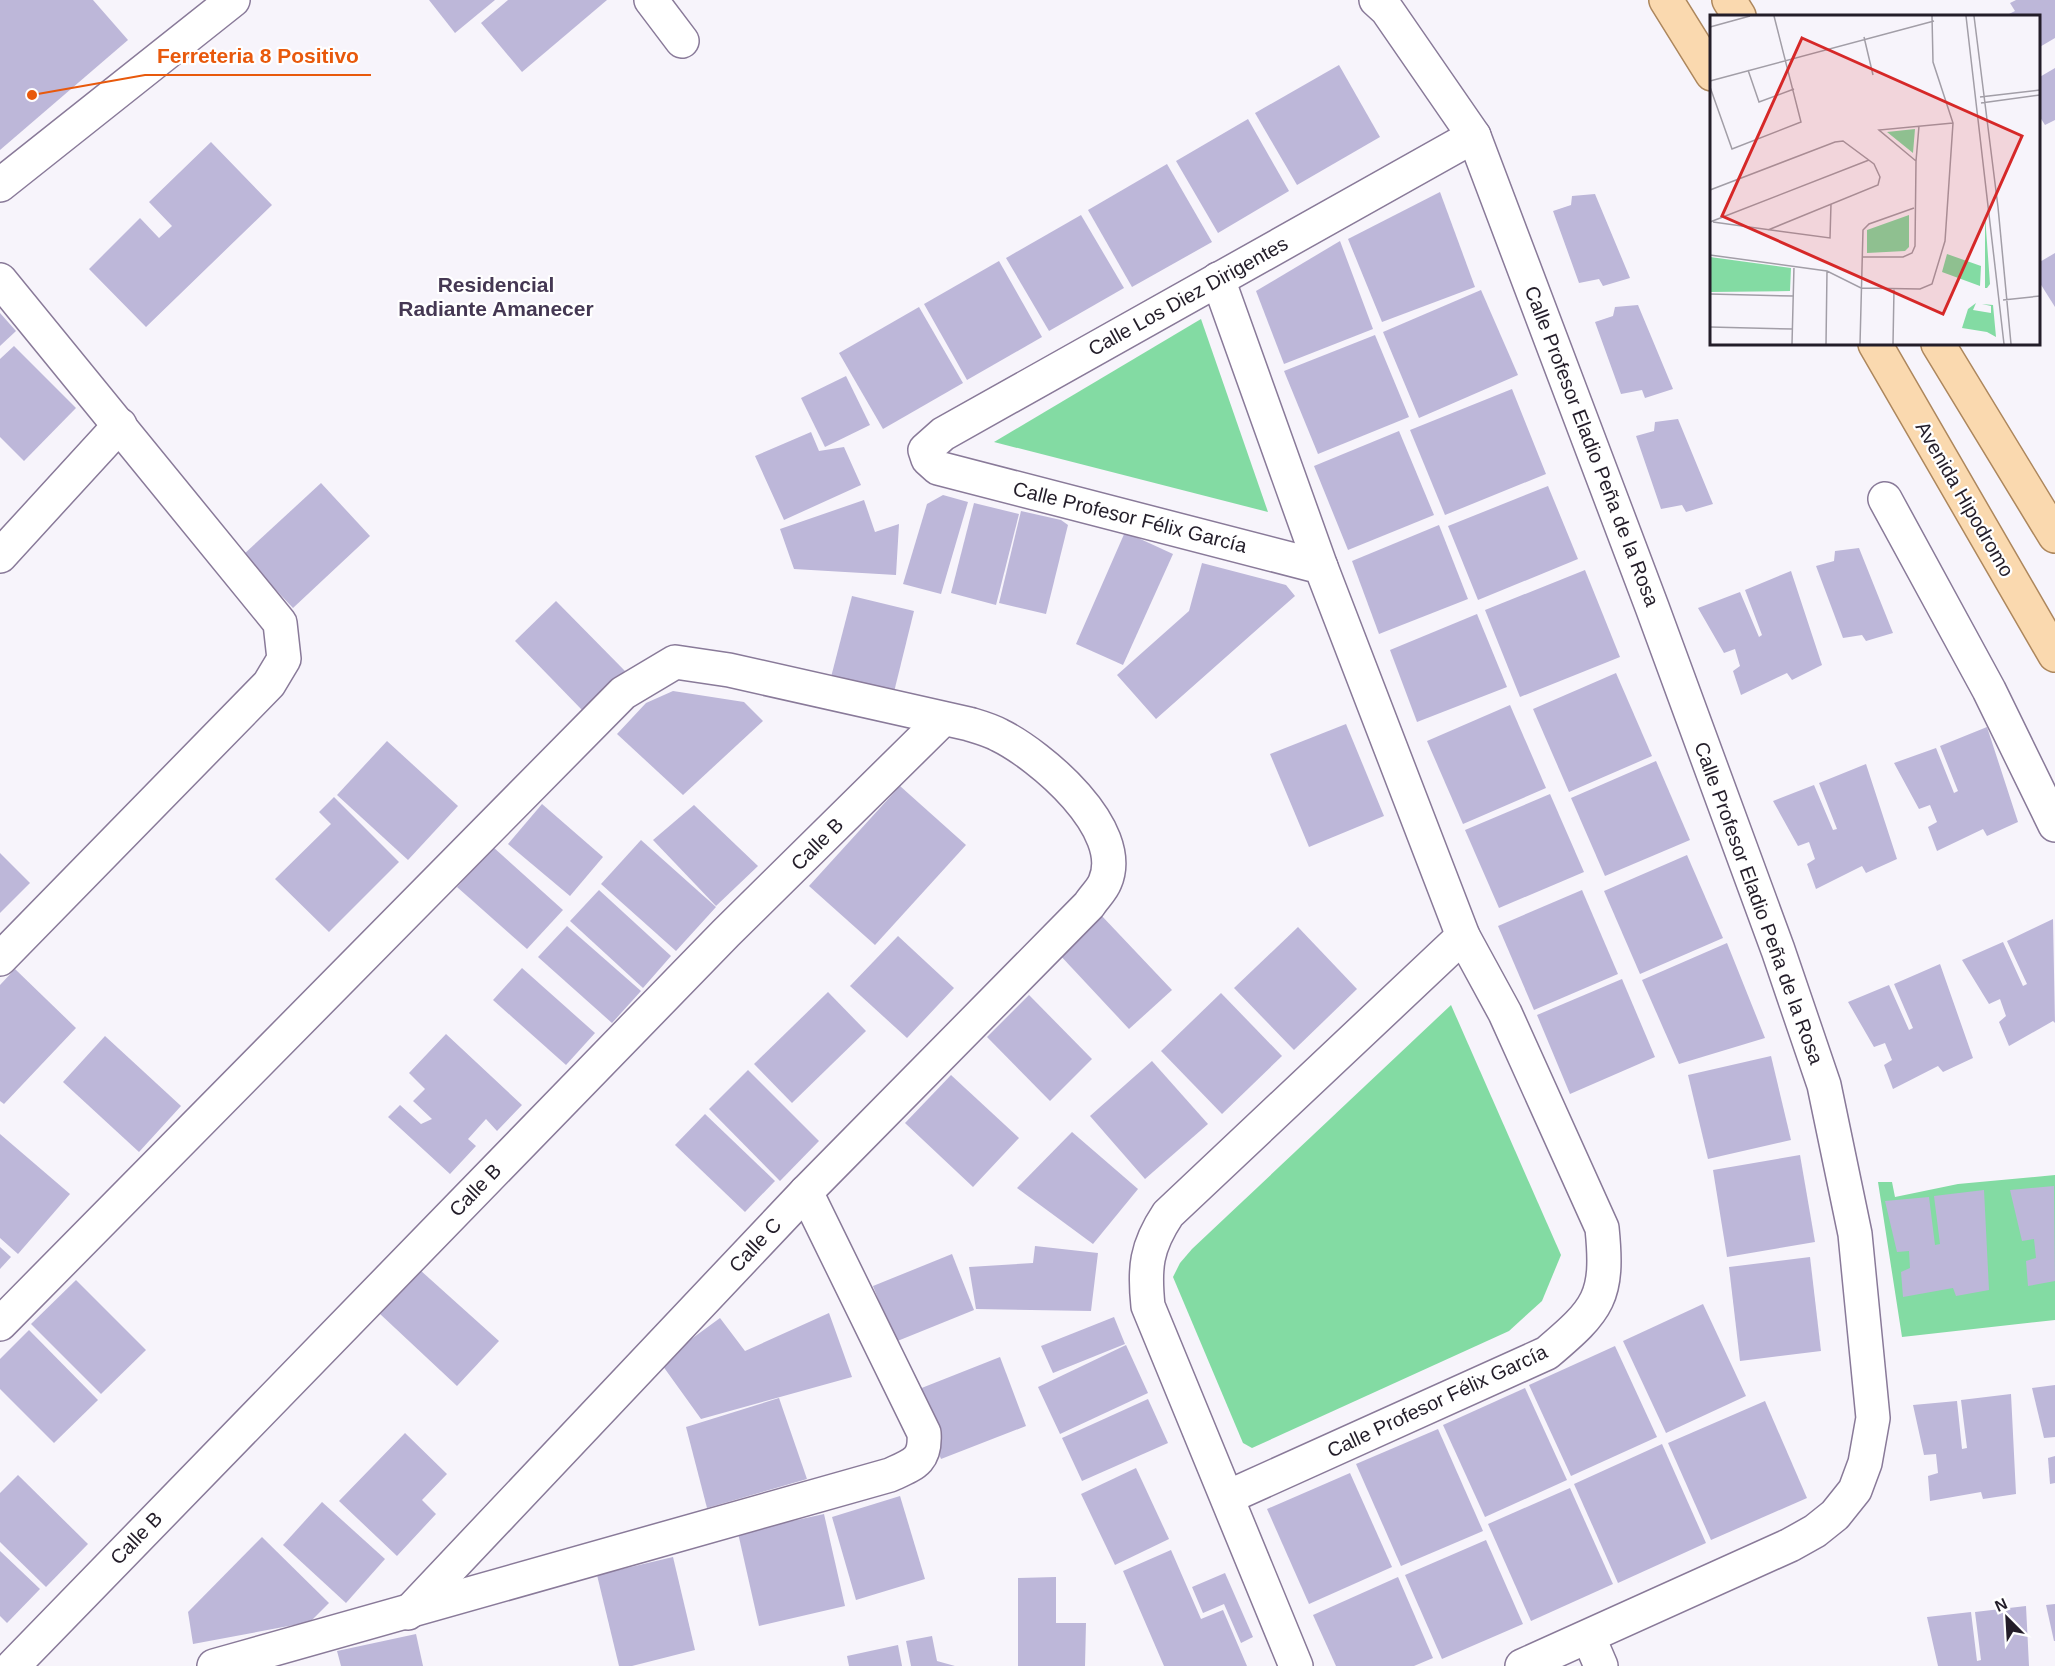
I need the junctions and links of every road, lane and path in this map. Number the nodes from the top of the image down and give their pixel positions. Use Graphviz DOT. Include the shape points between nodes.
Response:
graph roads {
  1 [pos="233,0"];
  2 [pos="651,0"];
  3 [pos="1376,0"];
  4 [pos="1666,0"];
  5 [pos="1729,0"];
  6 [pos="1738,15"];
  7 [pos="682,41"];
  8 [pos="1710,71"];
  9 [pos="1474,136"];
  10 [pos="0,185"];
  11 [pos="1218,279"];
  12 [pos="0,280"];
  13 [pos="1876,345"];
  14 [pos="1939,345"];
  15 [pos="120,425"];
  16 [pos="938,468"];
  17 [pos="1885,499"];
  18 [pos="2055,536"];
  19 [pos="0,556"];
  20 [pos="1321,567"];
  21 [pos="2055,655"];
  22 [pos="943,719"];
  23 [pos="2055,825"];
  24 [pos="1463,936"];
  25 [pos="0,959"];
  26 [pos="806,1192"];
  27 [pos="0,1324"];
  28 [pos="1228,1497"];
  29 [pos="408,1613"];
  30 [pos="1595,1652"];
  31 [pos="13,1666"];
  32 [pos="214,1666"];
  33 [pos="1296,1666"];
  34 [pos="1522,1666"];
  1 -- 10 [label="street"];
  2 -- 7 [label="street"];
  3 -- 9 [label="street, Calle Profesor Eladio Peña de la Rosa" via="1387,10"];
  4 -- 8 [label="main road"];
  5 -- 6 [label="main road"];
  9 -- 11 [label="street, Calle Los Diez Dirigentes"];
  9 -- 30 [label="street, Calle Profesor Eladio Peña de la Rosa" via="1653,607 1824,1085 1854,1234 1873,1418 1865,1463 1855,1490 1835,1515 1815,1531"];
  11 -- 16 [label="street, Calle Los Diez Dirigentes" via="937,438 925,450"];
  11 -- 20 [label="street, Calle Profesor Félix García"];
  12 -- 15 [label="street"];
  13 -- 21 [label="main road, Avenida Hipodromo"];
  14 -- 18 [label="main road"];
  15 -- 19 [label="street"];
  15 -- 25 [label="street" via="280,623 284,659 269,684"];
  16 -- 20 [label="street, Calle Profesor Félix García"];
  17 -- 23 [label="street" via="1989,690"];
  20 -- 24 [label="street, Calle Profesor Félix García"];
  22 -- 26 [label="street, Calle C" via="1000,735 1071,789 1094,817 1103,836 1109,858 1106,881 1089,904"];
  22 -- 27 [label="street" via="729,670 675,662 623,693"];
  22 -- 31 [label="street, Calle B" via="701,959"];
  24 -- 28 [label="street" via="1168,1214 1155,1235 1147,1258 1148,1306"];
  24 -- 28 [label="street, Calle Profesor Félix García" via="1504,1013 1602,1228 1606,1262 1601,1295 1578,1327 1547,1353"];
  26 -- 29 [label="street, Calle C"];
  26 -- 29 [label="street" via="924,1433 925,1449 914,1464 890,1475"];
  28 -- 33 [label="street"];
  29 -- 32 [label="street"];
  30 -- 34 [label="street, Calle Profesor Eladio Peña de la Rosa"];
}
